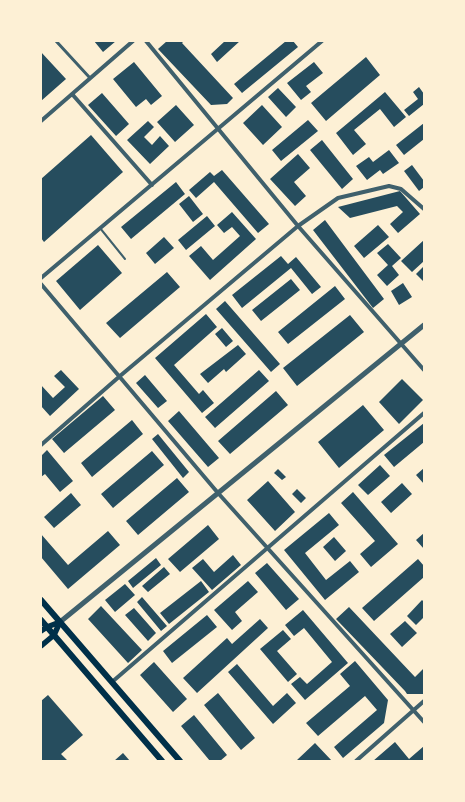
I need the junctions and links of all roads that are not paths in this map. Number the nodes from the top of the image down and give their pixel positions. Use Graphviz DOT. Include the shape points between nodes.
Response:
graph roads {
  1 [pos="56,41"];
  2 [pos="133,41"];
  3 [pos="146,41"];
  4 [pos="322,41"];
  5 [pos="90,78"];
  6 [pos="72,94"];
  7 [pos="41,121"];
  8 [pos="218,129"];
  9 [pos="152,185"];
  10 [pos="424,209"];
  11 [pos="298,226"];
  12 [pos="100,228"];
  13 [pos="125,259"];
  14 [pos="41,278"];
  15 [pos="41,284"];
  16 [pos="424,325"];
  17 [pos="402,343"];
  18 [pos="424,370"];
  19 [pos="120,376"];
  20 [pos="424,413"];
  21 [pos="41,445"];
  22 [pos="218,493"];
  23 [pos="268,549"];
  24 [pos="41,600"];
  25 [pos="41,620"];
  26 [pos="60,622"];
  27 [pos="47,627"];
  28 [pos="41,631"];
  29 [pos="54,635"];
  30 [pos="41,646"];
  31 [pos="112,682"];
  32 [pos="424,701"];
  33 [pos="414,711"];
  34 [pos="424,722"];
  35 [pos="162,761"];
  36 [pos="180,761"];
  37 [pos="356,761"];
  1 -- 5 [label="street"];
  2 -- 5 [label="street"];
  3 -- 8 [label="street"];
  4 -- 8 [label="street"];
  5 -- 6 [label="street"];
  6 -- 7 [label="street"];
  6 -- 9 [label="street"];
  8 -- 9 [label="street"];
  8 -- 11 [label="street"];
  9 -- 12 [label="street"];
  10 -- 11 [label="street" via="401,189 389,186 338,198"];
  11 -- 17 [label="street"];
  11 -- 19 [label="street"];
  12 -- 13 [label="lane"];
  12 -- 14 [label="street"];
  15 -- 19 [label="street"];
  16 -- 17 [label="street"];
  17 -- 18 [label="street"];
  17 -- 22 [label="street"];
  19 -- 21 [label="street"];
  19 -- 22 [label="street"];
  20 -- 23 [label="street"];
  22 -- 23 [label="street"];
  22 -- 26 [label="street"];
  23 -- 31 [label="street"];
  23 -- 33 [label="street"];
  24 -- 26 [label="main road"];
  25 -- 27 [label="main road"];
  26 -- 27 [label="main road"];
  26 -- 29 [label="main road"];
  26 -- 31 [label="main road"];
  27 -- 28 [label="main road"];
  27 -- 29 [label="main road"];
  29 -- 30 [label="main road"];
  29 -- 35 [label="main road"];
  31 -- 36 [label="main road"];
  32 -- 33 [label="street"];
  33 -- 34 [label="street"];
  33 -- 37 [label="street"];
}
